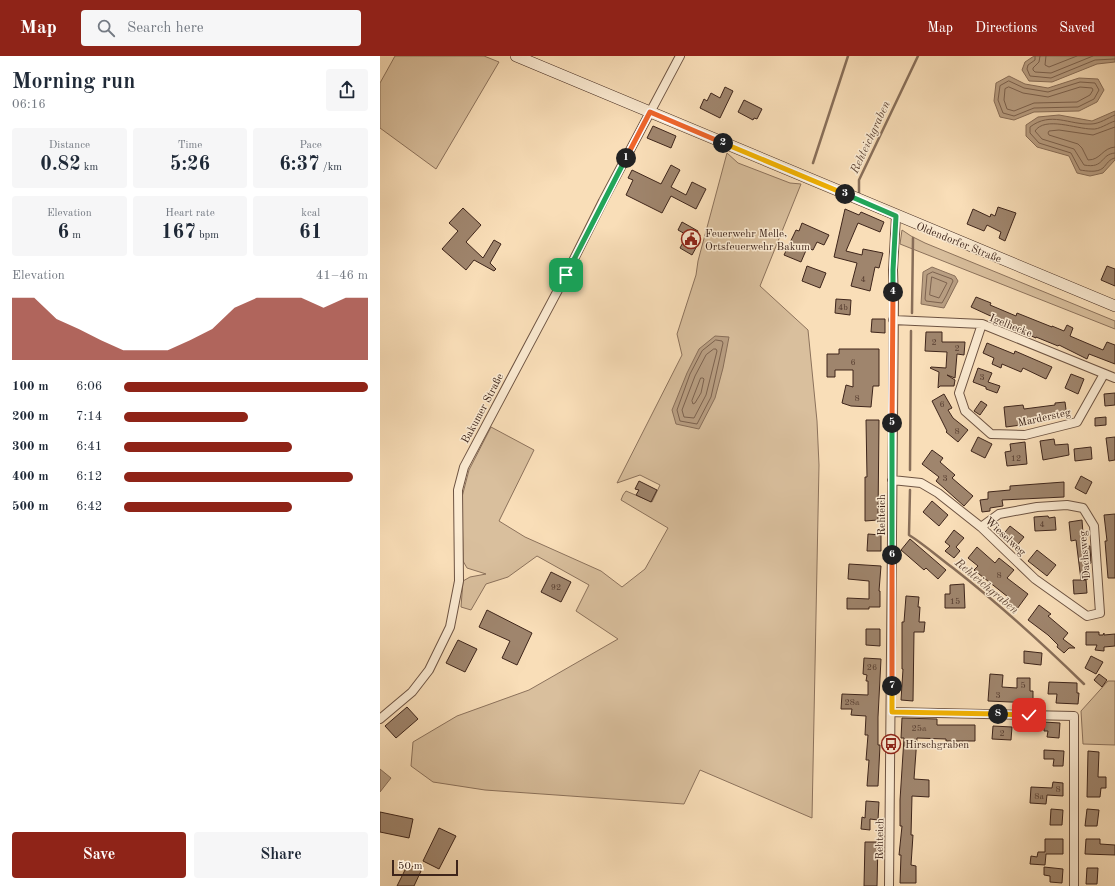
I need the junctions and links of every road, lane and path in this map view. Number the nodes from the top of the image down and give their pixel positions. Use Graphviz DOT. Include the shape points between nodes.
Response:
graph roads {
  1 [pos="516,56"];
  2 [pos="680,56"];
  3 [pos="650,112"];
  4 [pos="896,216"];
  5 [pos="1115,306"];
  6 [pos="893,320"];
  7 [pos="982,324"];
  8 [pos="1104,374"];
  9 [pos="1115,378"];
  10 [pos="892,480"];
  11 [pos="981,527"];
  12 [pos="1100,614"];
  13 [pos="892,712"];
  14 [pos="380,719"];
  15 [pos="889,886"];
  16 [pos="1074,886"];
  1 -- 3 [label="main road, Oldendorfer Straße"];
  2 -- 3 [label="street, Bakumer Straße"];
  3 -- 4 [label="main road, Oldendorfer Straße"];
  3 -- 14 [label="street, Bakumer Straße" via="464,467 458,490 459,582 450,627 442,645 430,670 412,692"];
  4 -- 5 [label="main road, Oldendorfer Straße"];
  4 -- 6 [label="street, Rehteich"];
  6 -- 7 [label="street, Igelhecke"];
  6 -- 10 [label="street, Rehteich"];
  7 -- 8 [label="street, Igelhecke"];
  7 -- 8 [label="street, Mardersteg" via="959,393 965,411 991,434 1025,435 1077,422"];
  8 -- 9 [label="street, Igelhecke"];
  10 -- 11 [label="street, Wieselweg" via="921,483"];
  10 -- 13 [label="street, Rehteich"];
  11 -- 12 [label="street, Wieselweg" via="1035,579 1087,616"];
  11 -- 12 [label="street, Dachsweg" via="999,514 1045,506 1067,505 1083,508 1094,526"];
  13 -- 15 [label="street, Rehteich"];
  13 -- 16 [label="street" via="1074,716"];
}
